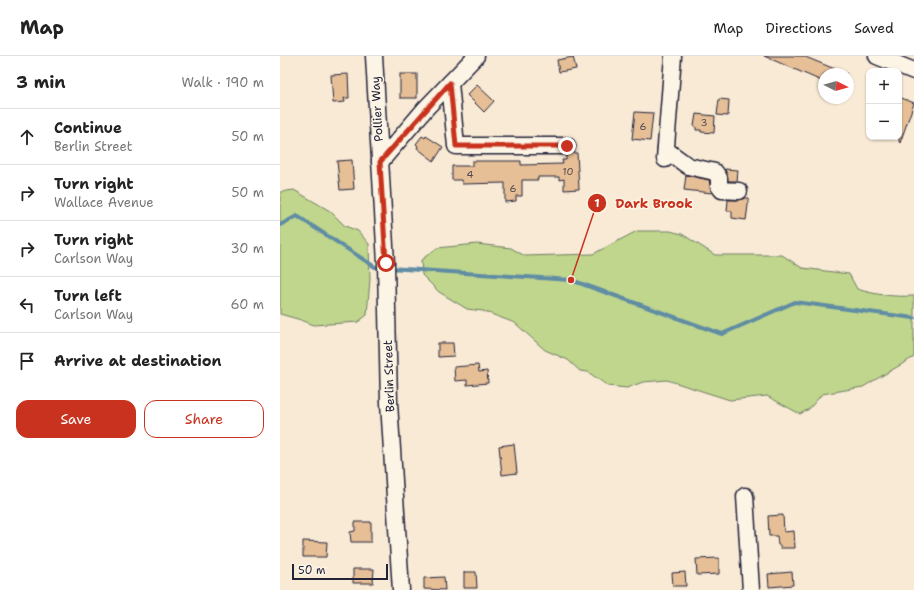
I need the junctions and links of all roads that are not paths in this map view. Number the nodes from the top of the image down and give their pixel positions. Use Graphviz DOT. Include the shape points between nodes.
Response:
graph roads {
  1 [pos="374,56"];
  2 [pos="476,56"];
  3 [pos="672,56"];
  4 [pos="878,56"];
  5 [pos="914,71"];
  6 [pos="450,83"];
  7 [pos="567,146"];
  8 [pos="380,162"];
  9 [pos="739,191"];
  10 [pos="745,496"];
  11 [pos="401,590"];
  12 [pos="751,590"];
  1 -- 8 [label="street, Pollier Way"];
  2 -- 6 [label="street"];
  3 -- 9 [label="street" via="665,154 688,166 715,172 722,190"];
  4 -- 5 [label="street"];
  6 -- 7 [label="street" via="456,146"];
  6 -- 8 [label="street"];
  8 -- 11 [label="street, Berlin Street" via="386,268 389,403"];
  10 -- 12 [label="street"];
}
